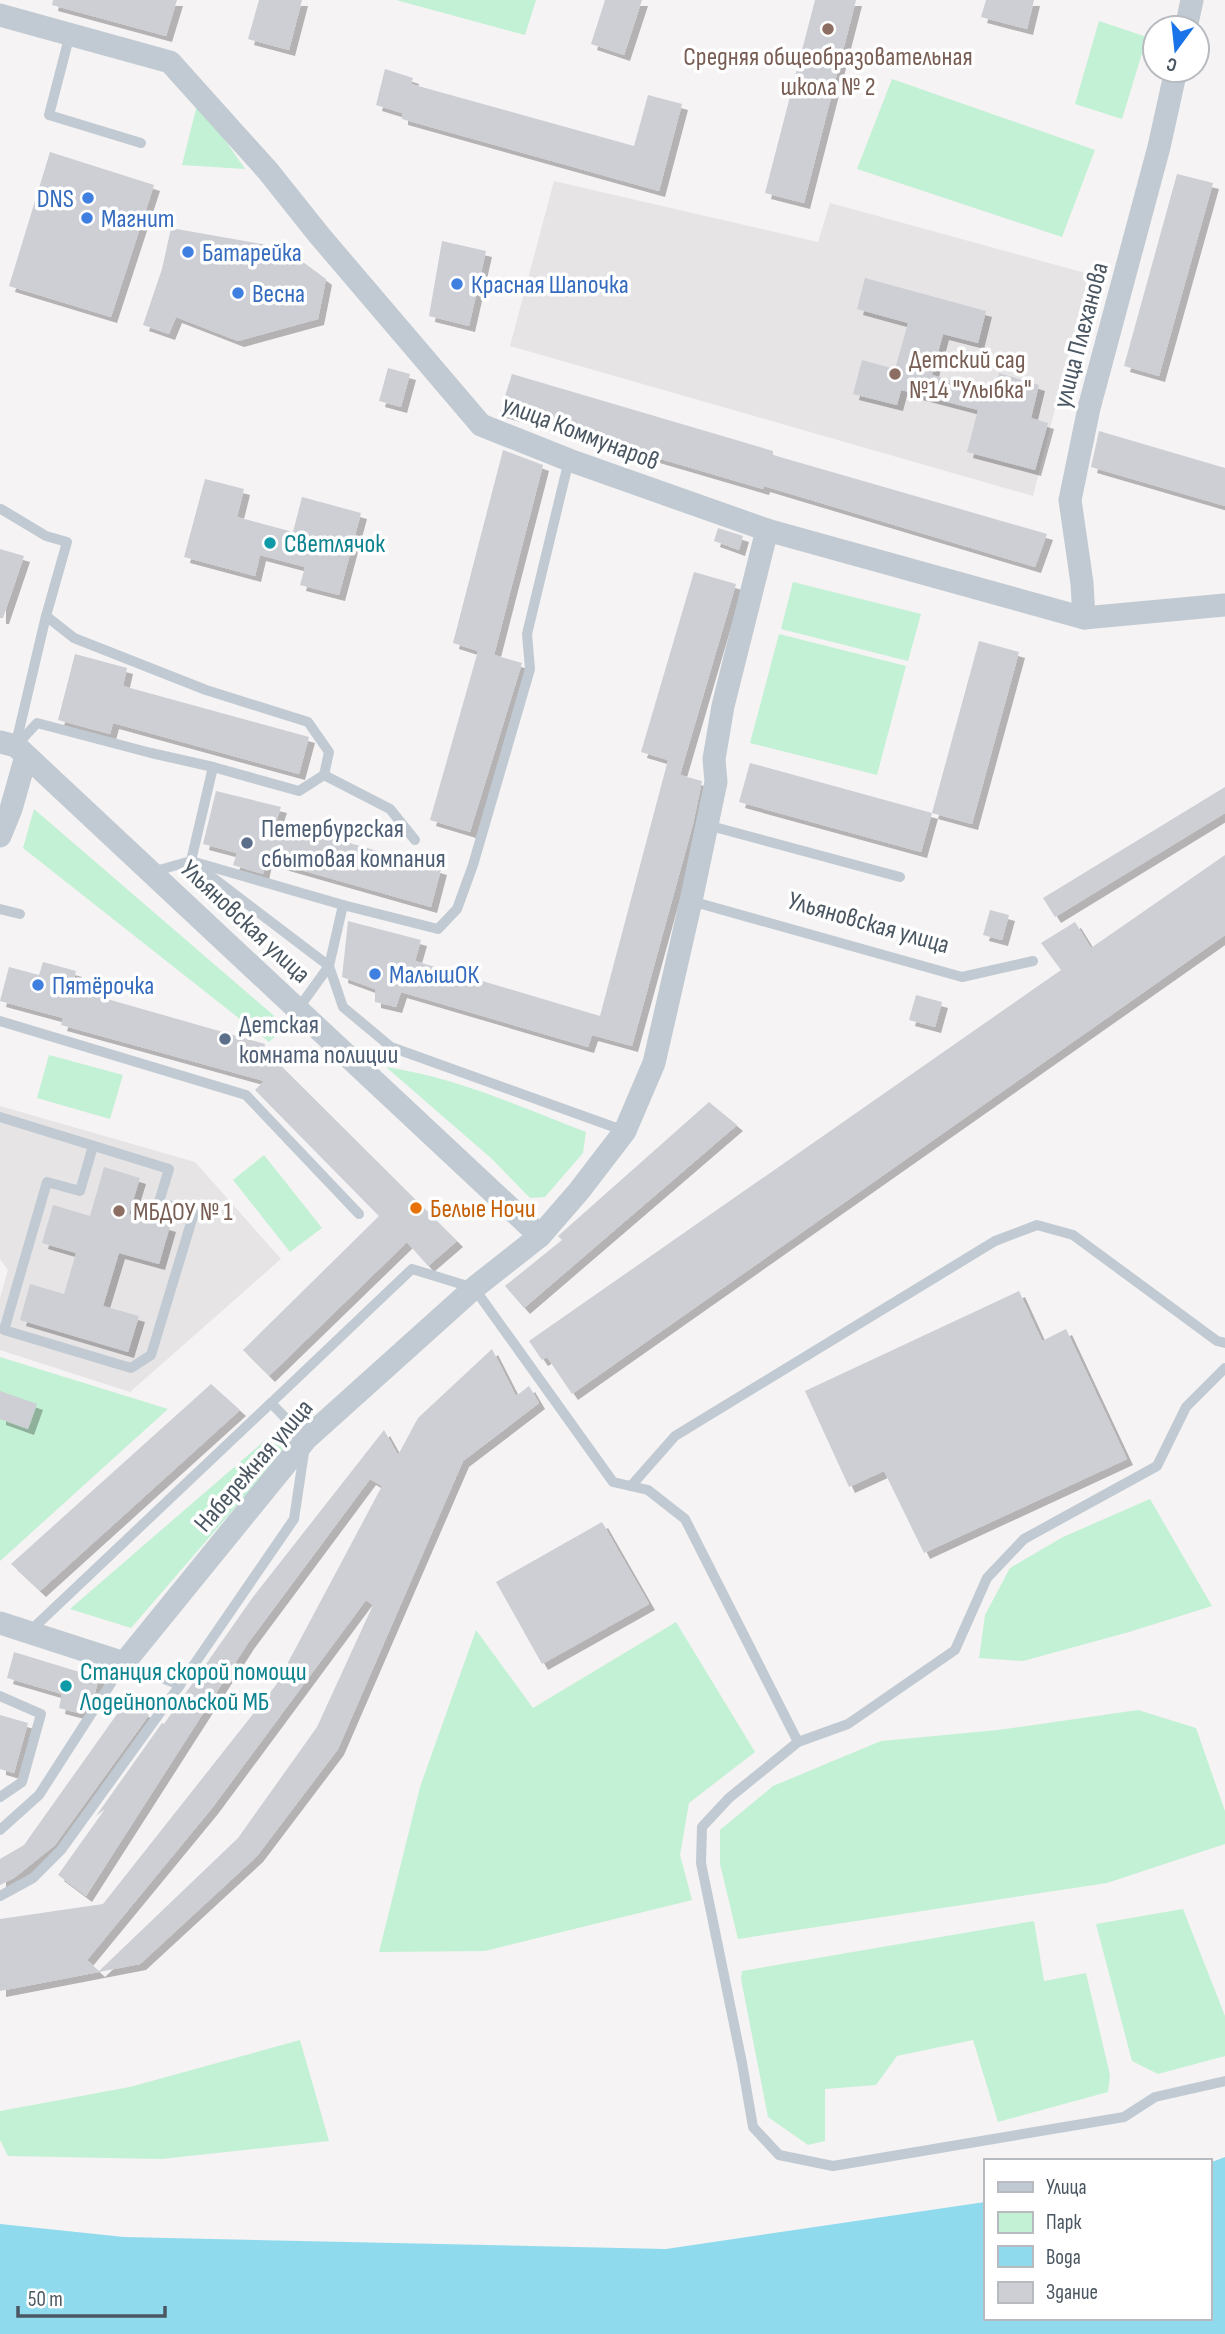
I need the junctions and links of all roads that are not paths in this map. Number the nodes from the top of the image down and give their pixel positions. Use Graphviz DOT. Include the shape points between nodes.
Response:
graph roads {
  1 [pos="0,15"];
  2 [pos="70,34"];
  3 [pos="1173,84"];
  4 [pos="141,143"];
  5 [pos="569,460"];
  6 [pos="1,509"];
  7 [pos="767,530"];
  8 [pos="1218,606"];
  9 [pos="46,617"];
  10 [pos="1084,618"];
  11 [pos="14,748"];
  12 [pos="213,767"];
  13 [pos="324,775"];
  14 [pos="707,825"];
  15 [pos="0,836"];
  16 [pos="415,840"];
  17 [pos="191,861"];
  18 [pos="152,872"];
  19 [pos="900,877"];
  20 [pos="691,901"];
  21 [pos="343,905"];
  22 [pos="0,909"];
  23 [pos="20,914"];
  24 [pos="1033,961"];
  25 [pos="329,966"];
  26 [pos="299,1009"];
  27 [pos="0,1021"];
  28 [pos="0,1117"];
  29 [pos="625,1131"];
  30 [pos="93,1146"];
  31 [pos="359,1214"];
  32 [pos="540,1236"];
  33 [pos="474,1288"];
  34 [pos="1225,1343"];
  35 [pos="1225,1368"];
  36 [pos="271,1403"];
  37 [pos="306,1439"];
  38 [pos="631,1486"];
  39 [pos="0,1623"];
  40 [pos="28,1633"];
  41 [pos="124,1663"];
  42 [pos="180,1685"];
  43 [pos="0,1696"];
  44 [pos="798,1742"];
  45 [pos="0,1797"];
  46 [pos="0,1830"];
  47 [pos="0,1896"];
  48 [pos="1225,2081"];
  1 -- 2 [label="street, улица Коммунаров"];
  2 -- 4 [label="lane" via="49,114"];
  2 -- 5 [label="street, улица Коммунаров" via="170,62 268,171 481,425"];
  3 -- 10 [label="street, улица Плеханова" via="1089,408 1070,500"];
  5 -- 7 [label="street, улица Коммунаров"];
  5 -- 21 [label="lane" via="527,634 530,669 457,909 438,929"];
  6 -- 9 [label="lane" via="46,536 67,542"];
  7 -- 10 [label="street, улица Коммунаров"];
  7 -- 14 [label="street, Набережная улица" via="723,706"];
  8 -- 10 [label="street, улица Коммунаров"];
  9 -- 11 [label="lane"];
  9 -- 13 [label="lane" via="74,638 206,690 308,722 330,752"];
  11 -- 12 [label="lane" via="37,723"];
  11 -- 15 [label="street" via="11,809"];
  11 -- 18 [label="street, Ульяновская улица"];
  12 -- 13 [label="lane" via="299,791"];
  12 -- 17 [label="lane"];
  13 -- 16 [label="lane" via="390,809"];
  14 -- 19 [label="lane"];
  14 -- 20 [label="street, Набережная улица"];
  17 -- 18 [label="lane"];
  17 -- 21 [label="lane"];
  17 -- 25 [label="lane"];
  18 -- 26 [label="street, Ульяновская улица"];
  20 -- 24 [label="lane, Ульяновская улица" via="962,977"];
  20 -- 29 [label="street, Набережная улица" via="653,1063"];
  21 -- 25 [label="lane"];
  22 -- 23 [label="lane"];
  25 -- 26 [label="lane"];
  25 -- 29 [label="lane" via="343,1007 391,1048"];
  26 -- 32 [label="street, Ульяновская улица"];
  27 -- 31 [label="lane" via="246,1095"];
  28 -- 30 [label="lane"];
  29 -- 32 [label="street, Набережная улица"];
  30 -- 30 [label="lane" via="80,1191 47,1182 4,1330 131,1368 151,1355 194,1213 159,1202 169,1169"];
  32 -- 33 [label="street, Набережная улица"];
  33 -- 36 [label="lane" via="412,1269"];
  33 -- 37 [label="street, Набережная улица"];
  33 -- 38 [label="lane" via="613,1482"];
  34 -- 38 [label="lane" via="1073,1235 1037,1225 995,1241 675,1436"];
  35 -- 44 [label="lane" via="1186,1407 1157,1466 1024,1539 987,1578 955,1650 848,1724"];
  36 -- 37 [label="lane"];
  36 -- 40 [label="lane"];
  37 -- 41 [label="street, Набережная улица"];
  37 -- 42 [label="lane" via="294,1519"];
  38 -- 44 [label="lane" via="648,1490 685,1518"];
  39 -- 40 [label="street"];
  40 -- 41 [label="street"];
  41 -- 42 [label="lane"];
  41 -- 46 [label="lane" via="40,1795"];
  42 -- 47 [label="lane" via="61,1850 33,1878"];
  43 -- 45 [label="lane" via="41,1714 22,1782"];
  44 -- 48 [label="lane" via="729,1798 702,1827 701,1863 753,2127 779,2155 833,2166 1124,2117 1155,2097"];
}
